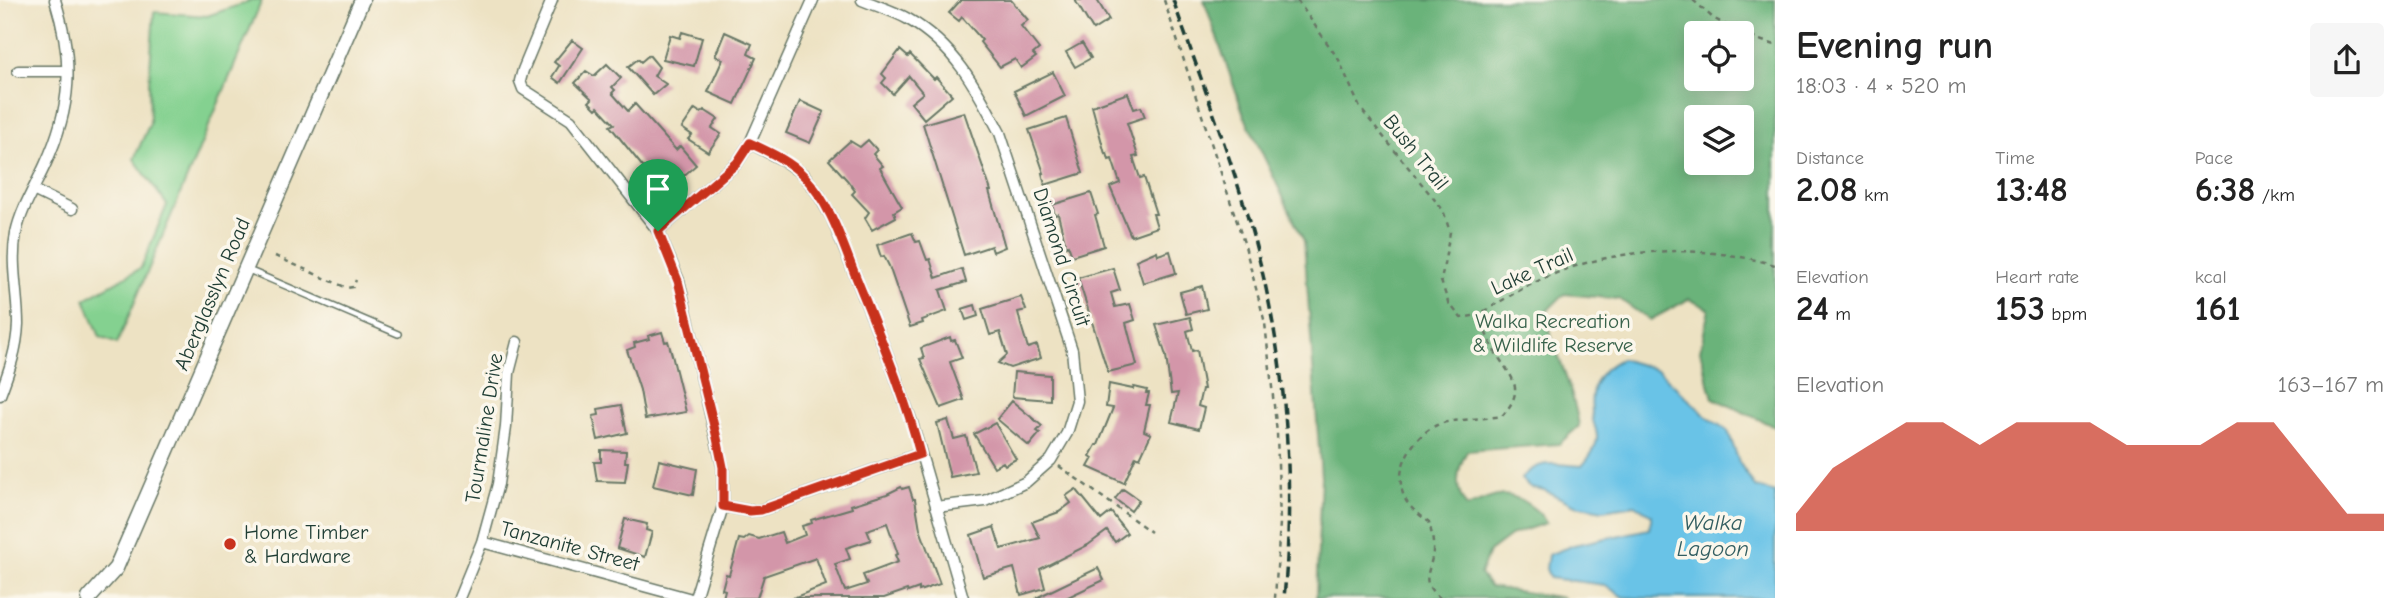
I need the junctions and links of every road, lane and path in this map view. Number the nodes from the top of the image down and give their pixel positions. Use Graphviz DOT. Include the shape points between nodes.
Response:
graph roads {
  1 [pos="55,0"];
  2 [pos="362,0"];
  3 [pos="552,0"];
  4 [pos="813,0"];
  5 [pos="862,0"];
  6 [pos="1164,0"];
  7 [pos="1297,0"];
  8 [pos="1693,0"];
  9 [pos="1718,21"];
  10 [pos="1754,38"];
  11 [pos="1775,45"];
  12 [pos="18,71"];
  13 [pos="66,71"];
  14 [pos="750,143"];
  15 [pos="33,190"];
  16 [pos="72,209"];
  17 [pos="658,231"];
  18 [pos="275,256"];
  19 [pos="1775,265"];
  20 [pos="246,270"];
  21 [pos="356,280"];
  22 [pos="1478,315"];
  23 [pos="398,334"];
  24 [pos="517,342"];
  25 [pos="3,377"];
  26 [pos="0,395"];
  27 [pos="920,454"];
  28 [pos="1051,460"];
  29 [pos="723,506"];
  30 [pos="936,507"];
  31 [pos="1151,533"];
  32 [pos="482,542"];
  33 [pos="89,598"];
  34 [pos="459,598"];
  35 [pos="688,598"];
  36 [pos="695,598"];
  37 [pos="963,598"];
  38 [pos="1275,598"];
  39 [pos="1440,598"];
  1 -- 13 [label="street" via="63,27"];
  2 -- 20 [label="main road, Aberglasslyn Road"];
  3 -- 17 [label="street" via="523,70 523,89 570,120"];
  4 -- 14 [label="street"];
  5 -- 28 [label="street, Diamond Circuit" via="908,19 954,54 1000,133 1072,350 1077,401"];
  6 -- 38 [label="path" via="1245,246 1265,323 1278,446 1280,523"];
  7 -- 22 [label="path, Bush Trail" via="1339,60 1360,108 1443,210 1450,232 1441,281 1448,302 1461,318"];
  8 -- 9 [label="path"];
  10 -- 11 [label="path"];
  12 -- 13 [label="street"];
  13 -- 15 [label="street" via="61,128"];
  14 -- 17 [label="street" via="737,163"];
  14 -- 27 [label="street" via="804,175 832,218 891,364"];
  15 -- 16 [label="street"];
  15 -- 25 [label="street" via="16,234 16,345"];
  17 -- 29 [label="street" via="678,281 717,438"];
  18 -- 21 [label="path" via="347,288"];
  19 -- 22 [label="path, Lake Trail" via="1687,252 1600,260 1522,289"];
  20 -- 23 [label="lane"];
  20 -- 33 [label="main road, Aberglasslyn Road" via="116,568"];
  22 -- 39 [label="path, Lake Trail" via="1517,388 1512,405 1502,416 1437,424 1406,453 1402,472 1402,493 1412,509 1429,522 1433,550 1426,576 1430,590"];
  24 -- 32 [label="street, Tourmaline Drive" via="509,373 498,484"];
  25 -- 26 [label="street"];
  27 -- 29 [label="street" via="761,510"];
  27 -- 30 [label="street"];
  28 -- 30 [label="street, Diamond Circuit" via="1026,482 985,501"];
  28 -- 31 [label="path"];
  29 -- 36 [label="street"];
  30 -- 37 [label="street"];
  32 -- 34 [label="street, Tourmaline Drive"];
  32 -- 35 [label="street, Tanzanite Street"];
}
